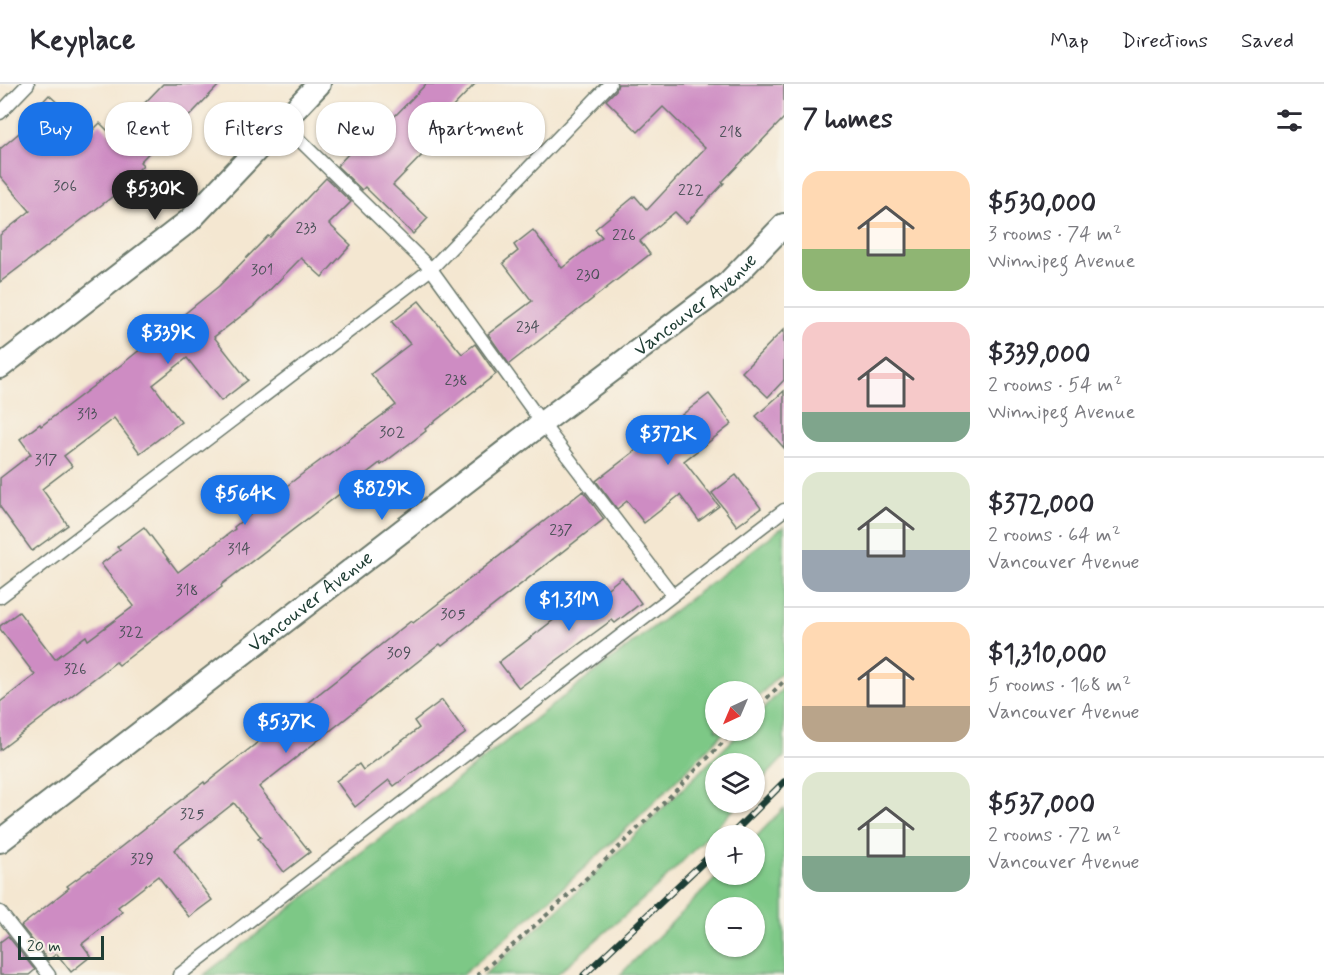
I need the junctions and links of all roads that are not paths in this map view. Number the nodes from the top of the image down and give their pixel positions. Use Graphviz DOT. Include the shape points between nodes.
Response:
graph roads {
  1 [pos="28,84"];
  2 [pos="319,84"];
  3 [pos="610,84"];
  4 [pos="302,102"];
  5 [pos="0,113"];
  6 [pos="304,145"];
  7 [pos="251,156"];
  8 [pos="784,225"];
  9 [pos="431,269"];
  10 [pos="0,367"];
  11 [pos="542,423"];
  12 [pos="784,510"];
  13 [pos="672,594"];
  14 [pos="0,597"];
  15 [pos="0,841"];
  16 [pos="0,912"];
  17 [pos="49,975"];
  18 [pos="179,975"];
  1 -- 5 [label="lane"];
  2 -- 4 [label="street"];
  3 -- 9 [label="lane"];
  6 -- 9 [label="lane"];
  7 -- 10 [label="street" via="190,220"];
  8 -- 11 [label="street, Vancouver Avenue" via="728,283"];
  9 -- 11 [label="lane"];
  9 -- 14 [label="lane"];
  11 -- 13 [label="lane"];
  11 -- 15 [label="street, Vancouver Avenue"];
  12 -- 13 [label="lane"];
  13 -- 18 [label="lane"];
  16 -- 17 [label="lane"];
}
